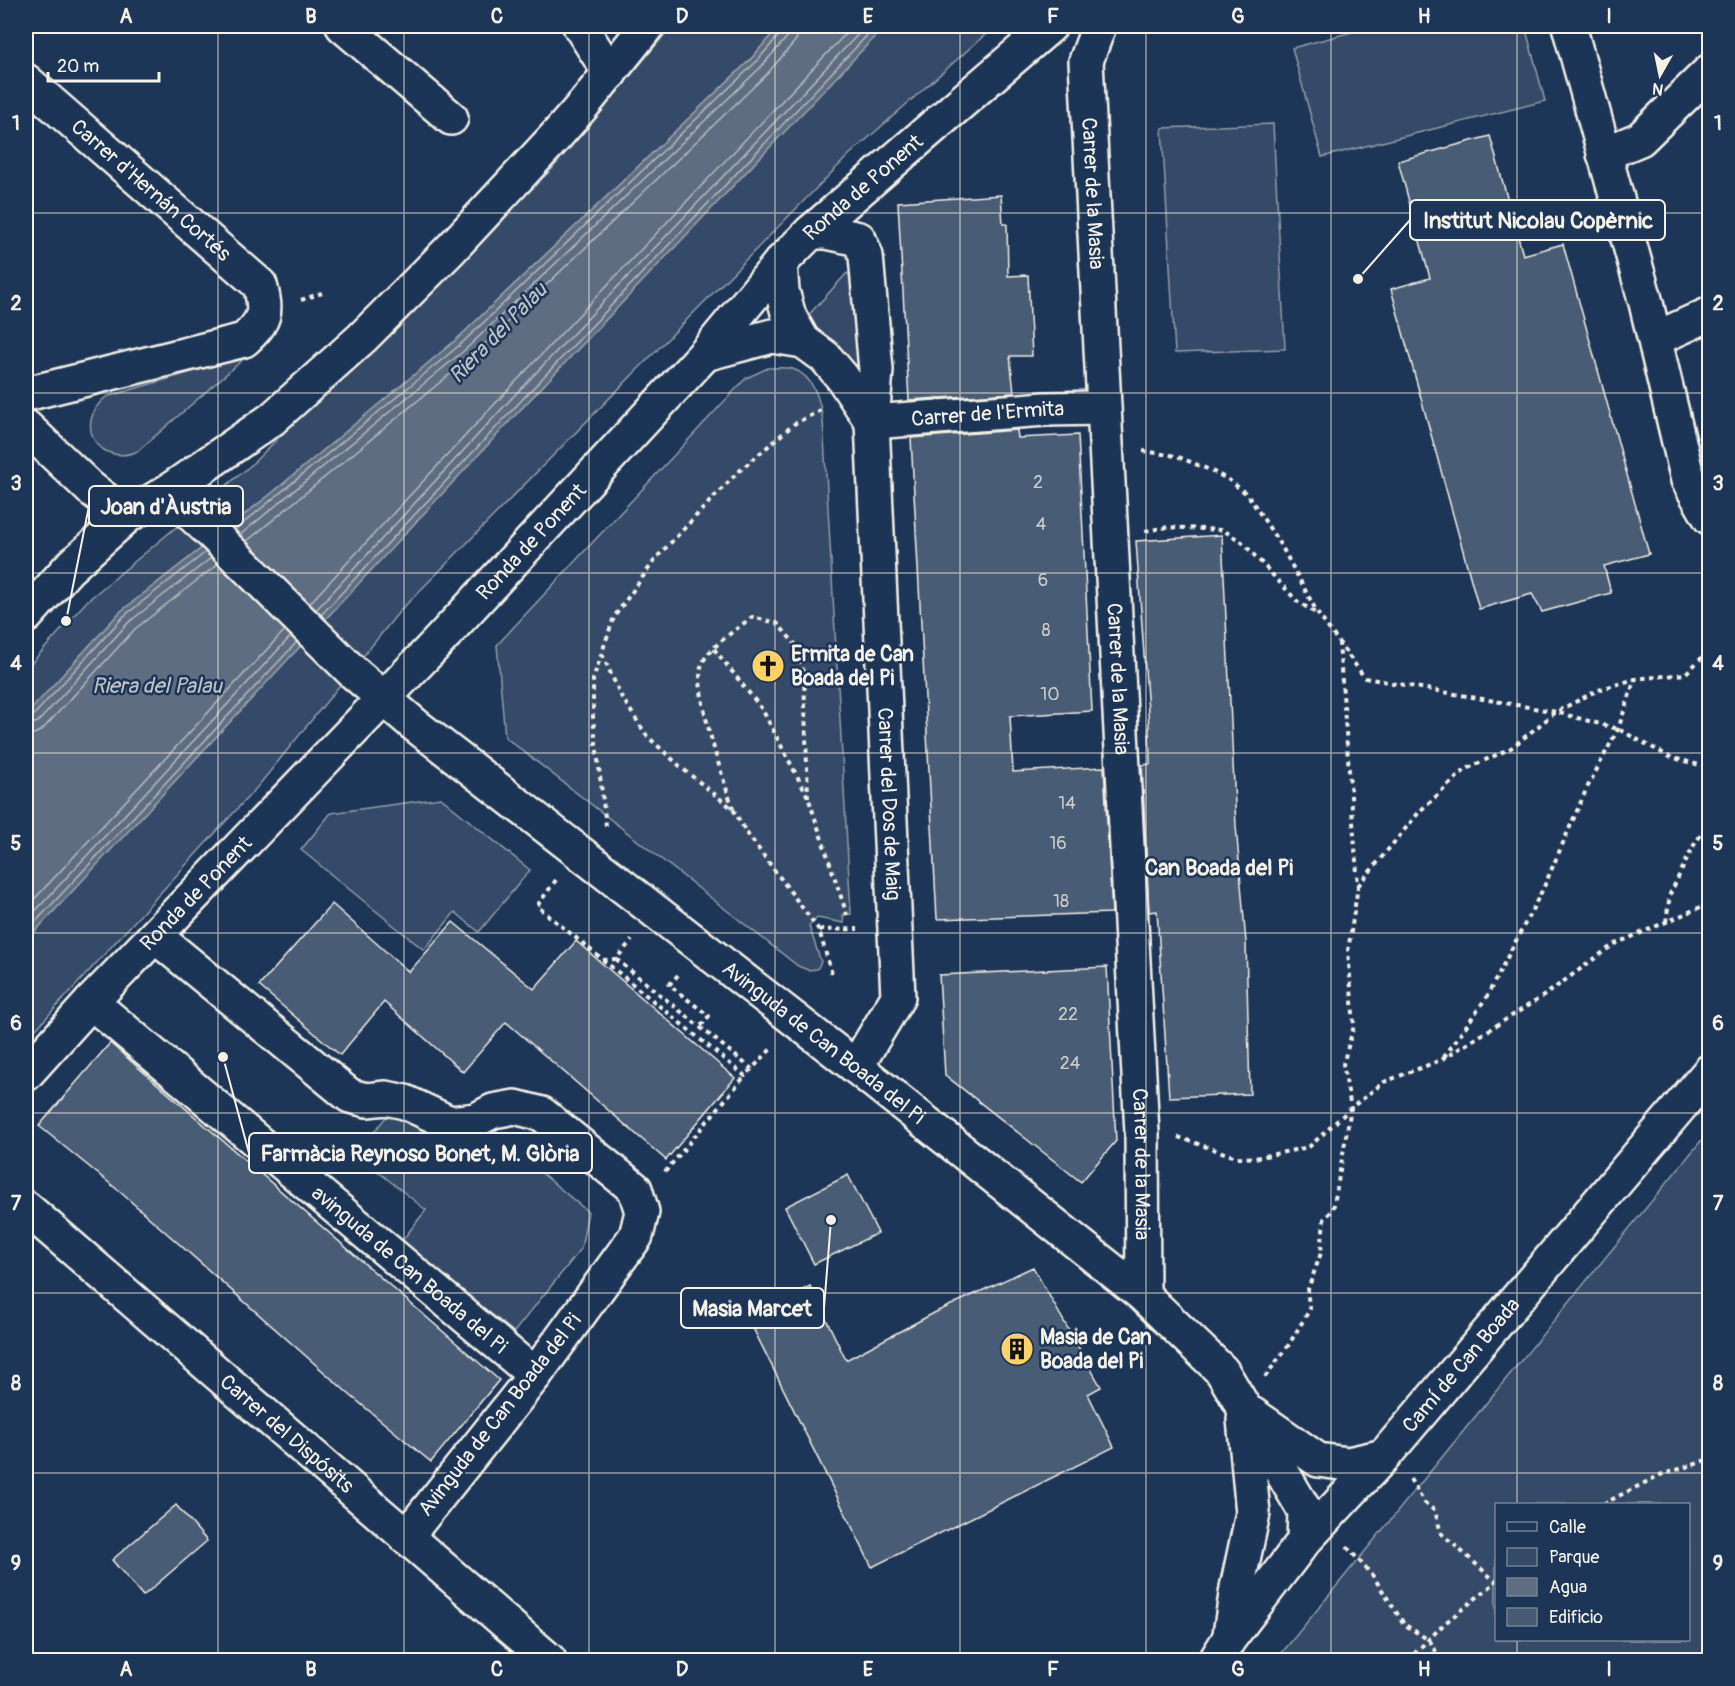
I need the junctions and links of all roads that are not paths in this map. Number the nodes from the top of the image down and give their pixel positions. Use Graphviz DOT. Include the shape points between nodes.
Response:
graph roads {
  1 [pos="343,26"];
  2 [pos="579,26"];
  3 [pos="647,26"];
  4 [pos="1049,26"];
  5 [pos="1099,26"];
  6 [pos="1569,26"];
  7 [pos="1086,61"];
  8 [pos="1710,71"];
  9 [pos="610,73"];
  10 [pos="26,81"];
  11 [pos="451,118"];
  12 [pos="1604,154"];
  13 [pos="811,232"];
  14 [pos="780,263"];
  15 [pos="1710,314"];
  16 [pos="1654,339"];
  17 [pos="803,340"];
  18 [pos="705,354"];
  19 [pos="26,394"];
  20 [pos="1103,408"];
  21 [pos="872,422"];
  22 [pos="26,427"];
  23 [pos="167,492"];
  24 [pos="127,516"];
  25 [pos="1710,518"];
  26 [pos="26,616"];
  27 [pos="384,698"];
  28 [pos="155,936"];
  29 [pos="91,1002"];
  30 [pos="856,1067"];
  31 [pos="1710,1071"];
  32 [pos="26,1074"];
  33 [pos="26,1208"];
  34 [pos="1143,1295"];
  35 [pos="535,1375"];
  36 [pos="1243,1408"];
  37 [pos="1395,1466"];
  38 [pos="1253,1513"];
  39 [pos="406,1536"];
  40 [pos="1304,1541"];
  41 [pos="1223,1650"];
  42 [pos="549,1660"];
  1 -- 11 [label="street"];
  2 -- 9 [label="street"];
  3 -- 9 [label="street"];
  4 -- 7 [label="street, Carrer de la Masia" via="1064,29 1077,42"];
  4 -- 13 [label="street, Ronda de Ponent"];
  5 -- 7 [label="street, Carrer de la Masia"];
  6 -- 12 [label="street"];
  7 -- 20 [label="street, Carrer de la Masia"];
  8 -- 12 [label="street" via="1640,140"];
  9 -- 23 [label="street" via="450,250 362,338 272,418"];
  10 -- 19 [label="street, Carrer d'Hernán Cortés" via="260,285 266,308 256,329 244,340"];
  12 -- 16 [label="street"];
  13 -- 14 [label="street, Ronda de Ponent"];
  13 -- 21 [label="street, Carrer del Dos de Maig" via="859,239 866,256 876,369"];
  14 -- 17 [label="street" via="789,316"];
  14 -- 18 [label="street, Ronda de Ponent"];
  15 -- 16 [label="street"];
  16 -- 25 [label="street" via="1688,480"];
  17 -- 18 [label="street" via="772,336"];
  17 -- 21 [label="street" via="842,377"];
  18 -- 27 [label="street, Ronda de Ponent"];
  20 -- 21 [label="street, Carrer de l'Ermita"];
  20 -- 34 [label="street, Carrer de la Masia" via="1142,1133"];
  21 -- 30 [label="street, Carrer del Dos de Maig" via="898,997"];
  22 -- 24 [label="street" via="90,488"];
  23 -- 24 [label="street"];
  23 -- 27 [label="street"];
  24 -- 26 [label="street" via="68,569"];
  27 -- 28 [label="street, Ronda de Ponent"];
  27 -- 30 [label="street, Avinguda de Can Boada del Pi"];
  28 -- 29 [label="street, Ronda de Ponent"];
  28 -- 35 [label="street, Avinguda de Can Boada del Pi" via="350,1096 405,1102 450,1123 476,1120 493,1111 515,1107 542,1114 635,1189 642,1212 636,1236"];
  29 -- 32 [label="street, Ronda de Ponent"];
  29 -- 35 [label="street, avinguda de Can Boada del Pi"];
  30 -- 34 [label="street, Avinguda de Can Boada del Pi"];
  31 -- 37 [label="street, Camí de Can Boada"];
  33 -- 39 [label="street, Carrer del Dispósits"];
  34 -- 36 [label="street, Avinguda de Can Boada del Pi" via="1222,1371"];
  35 -- 39 [label="street, Avinguda de Can Boada del Pi"];
  36 -- 37 [label="street" via="1318,1460"];
  36 -- 38 [label="street"];
  36 -- 40 [label="street, Avinguda de Can Boada del Pi" via="1305,1511"];
  37 -- 40 [label="street, Camí de Can Boada"];
  38 -- 40 [label="street" via="1279,1541"];
  38 -- 41 [label="street"];
  39 -- 42 [label="street, Carrer del Dispósits"];
  40 -- 41 [label="street, Camí de Can Boada"];
}
